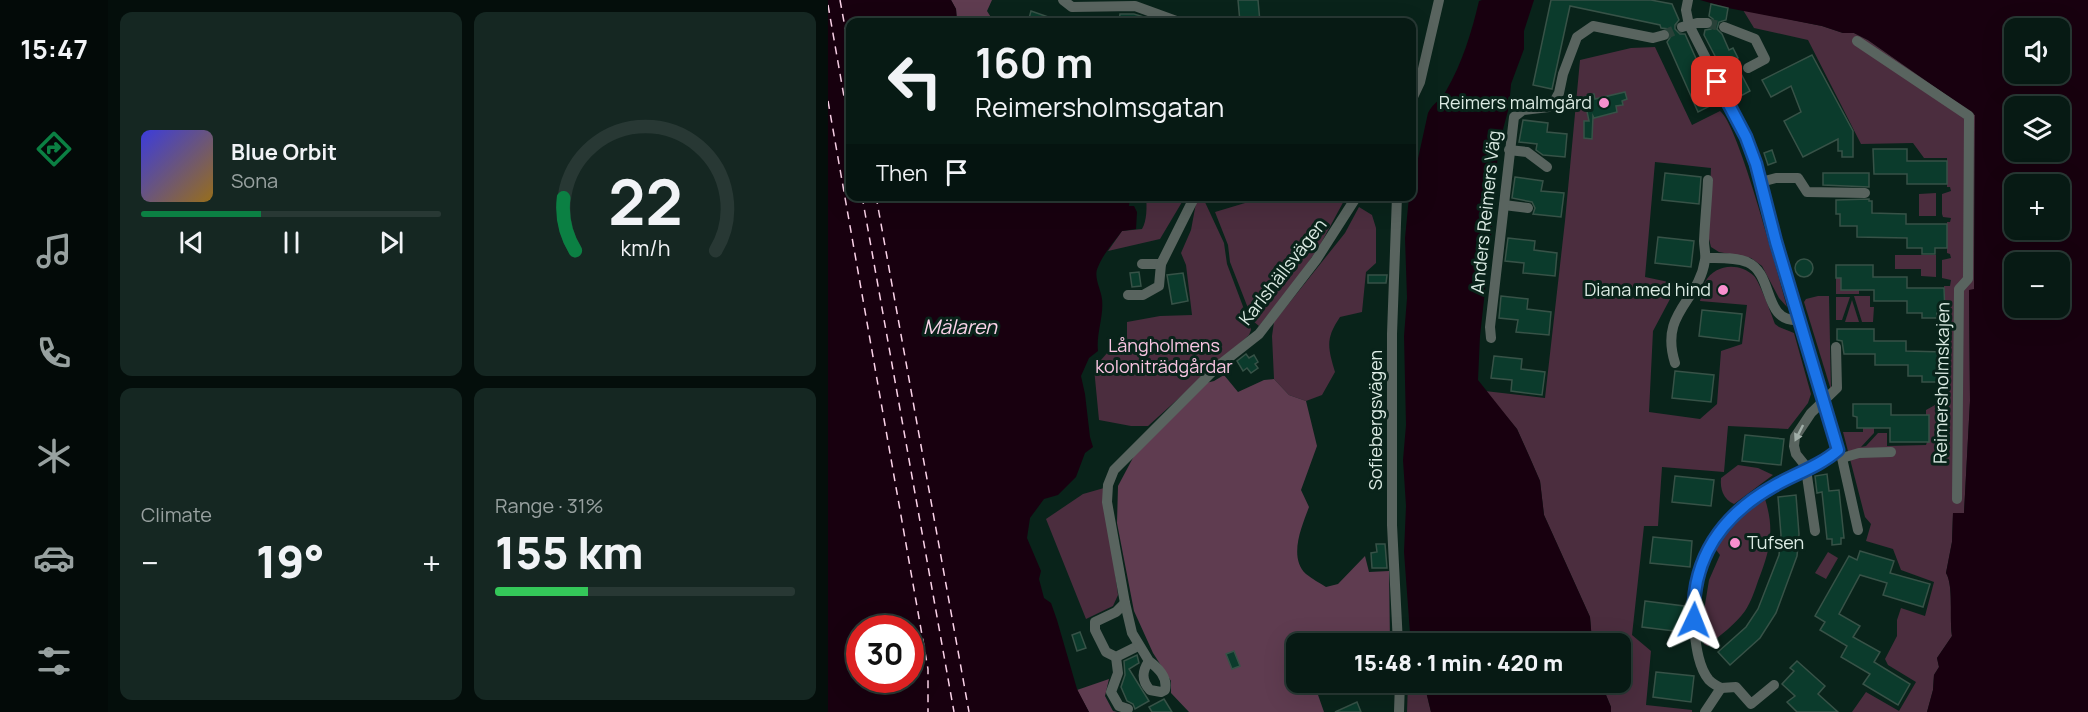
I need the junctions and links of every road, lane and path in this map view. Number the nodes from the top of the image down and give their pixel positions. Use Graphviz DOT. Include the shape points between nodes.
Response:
graph roads {
  1 [pos="1063,0"];
  2 [pos="1439,0"];
  3 [pos="1688,0"];
  4 [pos="1168,18"];
  5 [pos="1707,23"];
  6 [pos="1685,26"];
  7 [pos="1724,27"];
  8 [pos="1664,35"];
  9 [pos="1857,41"];
  10 [pos="1748,68"];
  11 [pos="1416,82"];
  12 [pos="1509,150"];
  13 [pos="1547,167"];
  14 [pos="1708,180"];
  15 [pos="1761,182"];
  16 [pos="1865,193"];
  17 [pos="1192,201"];
  18 [pos="1354,201"];
  19 [pos="1397,201"];
  20 [pos="1504,205"];
  21 [pos="1528,208"];
  22 [pos="1706,258"];
  23 [pos="1142,264"];
  24 [pos="1161,264"];
  25 [pos="1128,295"];
  26 [pos="1799,320"];
  27 [pos="1491,338"];
  28 [pos="1836,347"];
  29 [pos="1675,363"];
  30 [pos="1823,399"];
  31 [pos="1891,452"];
  32 [pos="1840,454"];
  33 [pos="1807,469"];
  34 [pos="1957,499"];
  35 [pos="1858,530"];
  36 [pos="1815,531"];
  37 [pos="1125,603"];
  38 [pos="1397,633"];
  39 [pos="1138,646"];
  40 [pos="1116,657"];
  41 [pos="1149,661"];
  42 [pos="1774,685"];
  43 [pos="1721,688"];
  44 [pos="1400,693"];
  45 [pos="1128,709"];
  46 [pos="1399,712"];
  47 [pos="1705,712"];
  1 -- 4 [label="street" via="1072,7 1135,6"];
  2 -- 11 [label="street"];
  3 -- 6 [label="street"];
  5 -- 6 [label="street"];
  6 -- 15 [label="street" via="1746,137"];
  7 -- 10 [label="street" via="1755,39 1765,59"];
  8 -- 12 [label="street, Anders Reimers Väg" via="1653,38 1593,26 1577,37 1554,102 1549,107 1518,112 1512,123"];
  9 -- 34 [label="street, Reimersholmskajen" via="1969,116 1968,279 1959,289"];
  12 -- 13 [label="street" via="1527,152"];
  12 -- 20 [label="street, Anders Reimers Väg"];
  14 -- 22 [label="street"];
  15 -- 16 [label="street" via="1798,178 1807,192"];
  15 -- 26 [label="street"];
  17 -- 24 [label="street"];
  18 -- 37 [label="street, Karlshällsvägen" via="1316,260 1259,334 1217,367 1114,470 1107,502"];
  19 -- 38 [label="street, Sofiebergsvägen" via="1392,525"];
  20 -- 21 [label="street"];
  20 -- 27 [label="street, Anders Reimers Väg"];
  22 -- 26 [label="street" via="1748,263 1761,275 1782,318"];
  22 -- 29 [label="street" via="1674,322 1671,349"];
  23 -- 24 [label="street"];
  24 -- 25 [label="street" via="1159,286 1143,294"];
  26 -- 30 [label="street"];
  28 -- 30 [label="street" via="1837,388"];
  30 -- 32 [label="street"];
  30 -- 33 [label="street, one-way" via="1795,437 1796,454"];
  31 -- 32 [label="street"];
  32 -- 33 [label="street"];
  32 -- 35 [label="street"];
  33 -- 36 [label="street"];
  33 -- 43 [label="street" via="1736,512 1724,524 1700,570 1693,603 1695,637 1703,668"];
  37 -- 39 [label="street, Karlshällsvägen"];
  37 -- 40 [label="street" via="1095,622 1106,652"];
  39 -- 40 [label="street"];
  39 -- 41 [label="street, Karlshällsvägen"];
  40 -- 45 [label="street" via="1118,673 1111,692 1119,706"];
  42 -- 43 [label="street" via="1751,704 1736,687"];
  43 -- 47 [label="street"];
  44 -- 46 [label="street"];
}
